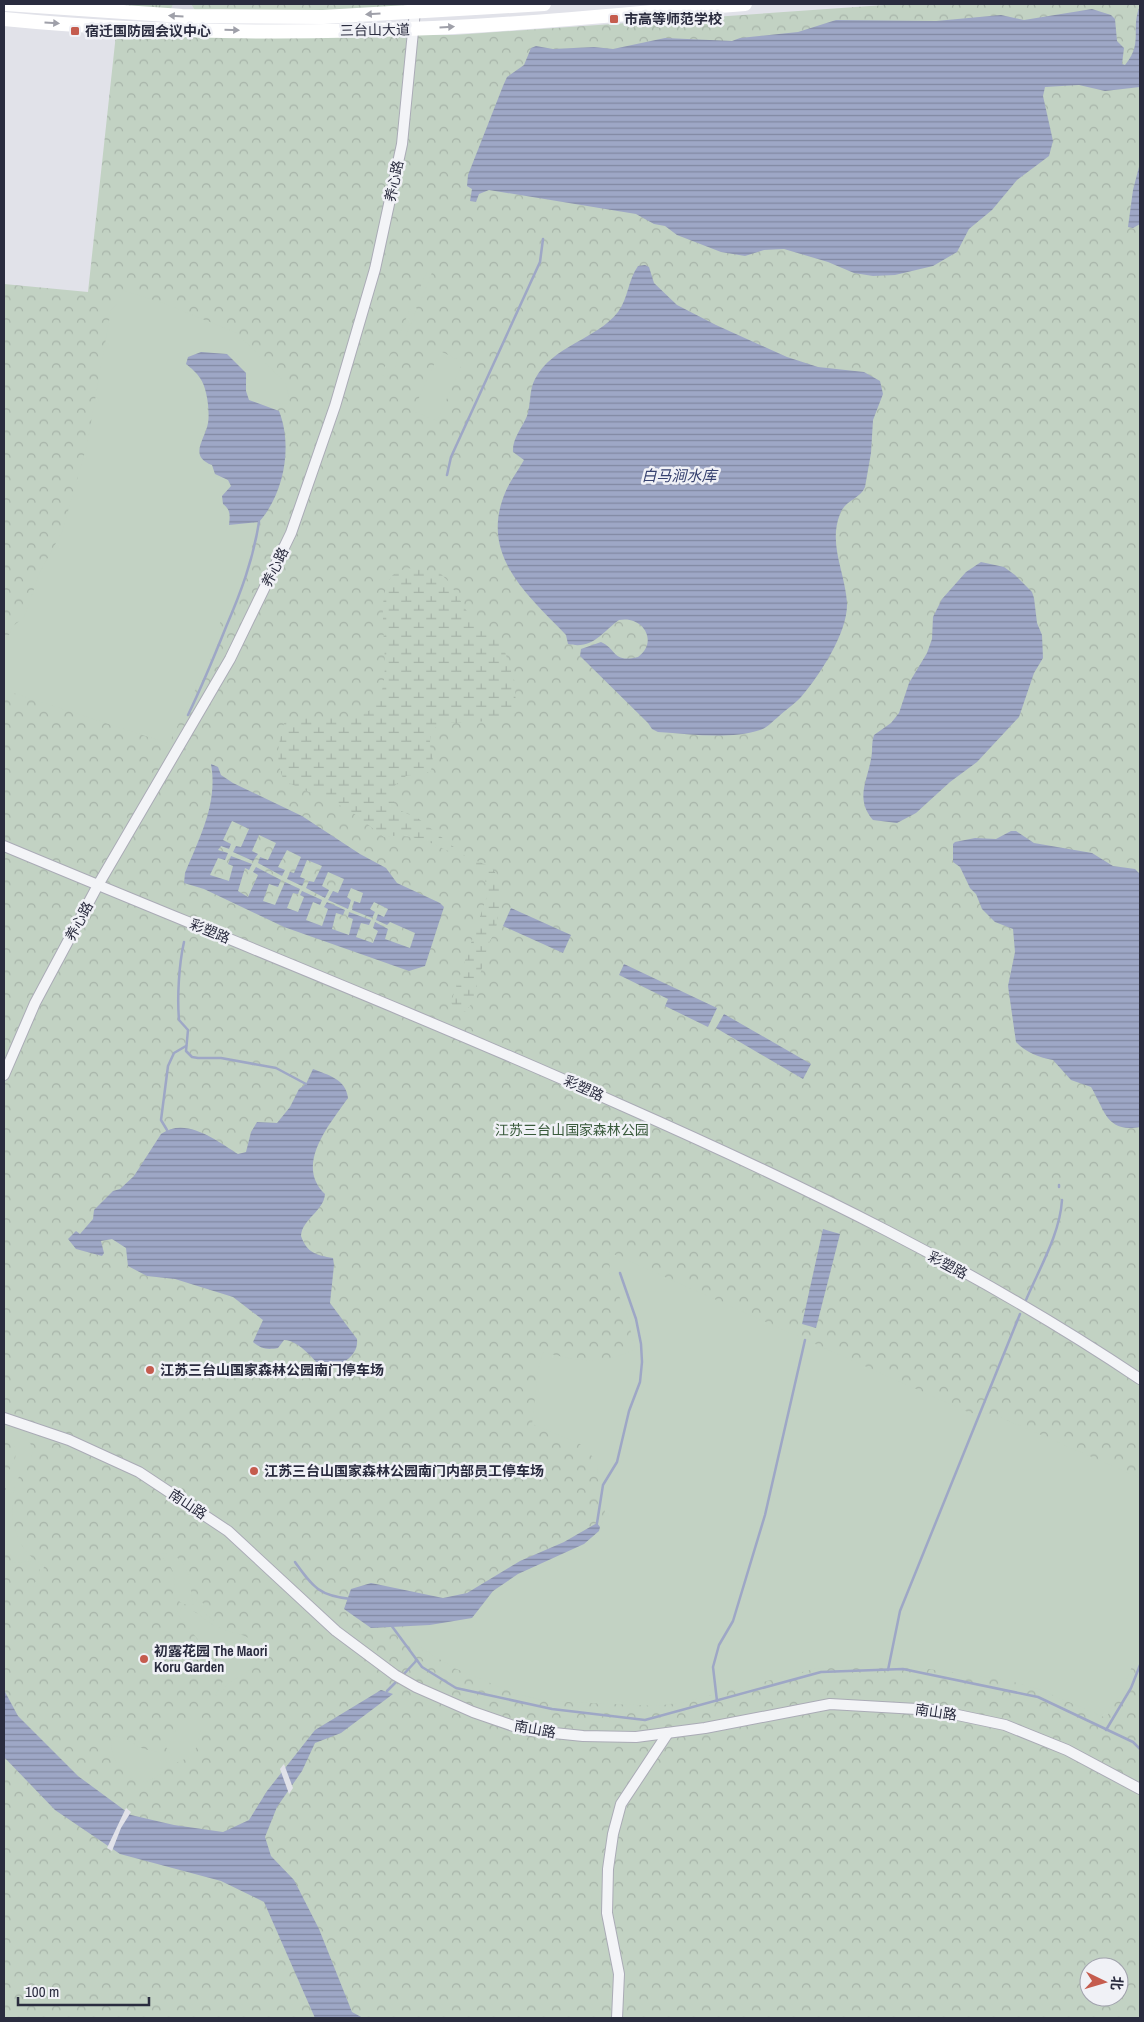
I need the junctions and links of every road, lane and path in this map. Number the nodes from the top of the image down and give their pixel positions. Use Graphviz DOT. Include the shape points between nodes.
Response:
graph roads {
  1 [pos="6,4"];
  2 [pos="544,4"];
  3 [pos="745,4"];
  4 [pos="415,11"];
  5 [pos="4,18"];
  6 [pos="413,29"];
  7 [pos="4,846"];
  8 [pos="98,885"];
  9 [pos="4,1074"];
  10 [pos="1140,1379"];
  11 [pos="4,1418"];
  12 [pos="668,1733"];
  13 [pos="1140,1790"];
  14 [pos="617,2018"];
  4 -- 1 [label="main road, 三台山大道, one-way" via="323,17 182,16"];
  2 -- 4 [label="main road, 三台山大道"];
  6 -- 3 [label="main road, 三台山大道, one-way"];
  4 -- 6 [label="street, 养心路"];
  5 -- 6 [label="main road, 三台山大道, one-way" via="131,27"];
  6 -- 8 [label="street, 养心路" via="402,144 376,268 335,406 291,532 230,659"];
  7 -- 8 [label="street, 彩塑路"];
  8 -- 9 [label="street, 养心路" via="35,1003"];
  8 -- 10 [label="street, 彩塑路" via="524,1062 704,1142 832,1203 963,1273"];
  11 -- 12 [label="street, 南山路" via="69,1440 151,1479 228,1531 336,1631 394,1675 416,1687 525,1730 636,1737"];
  12 -- 13 [label="street, 南山路" via="830,1704 934,1710 1005,1725 1067,1750"];
  12 -- 14 [label="street" via="621,1804 613,1834 607,1913 619,1974"];
}
